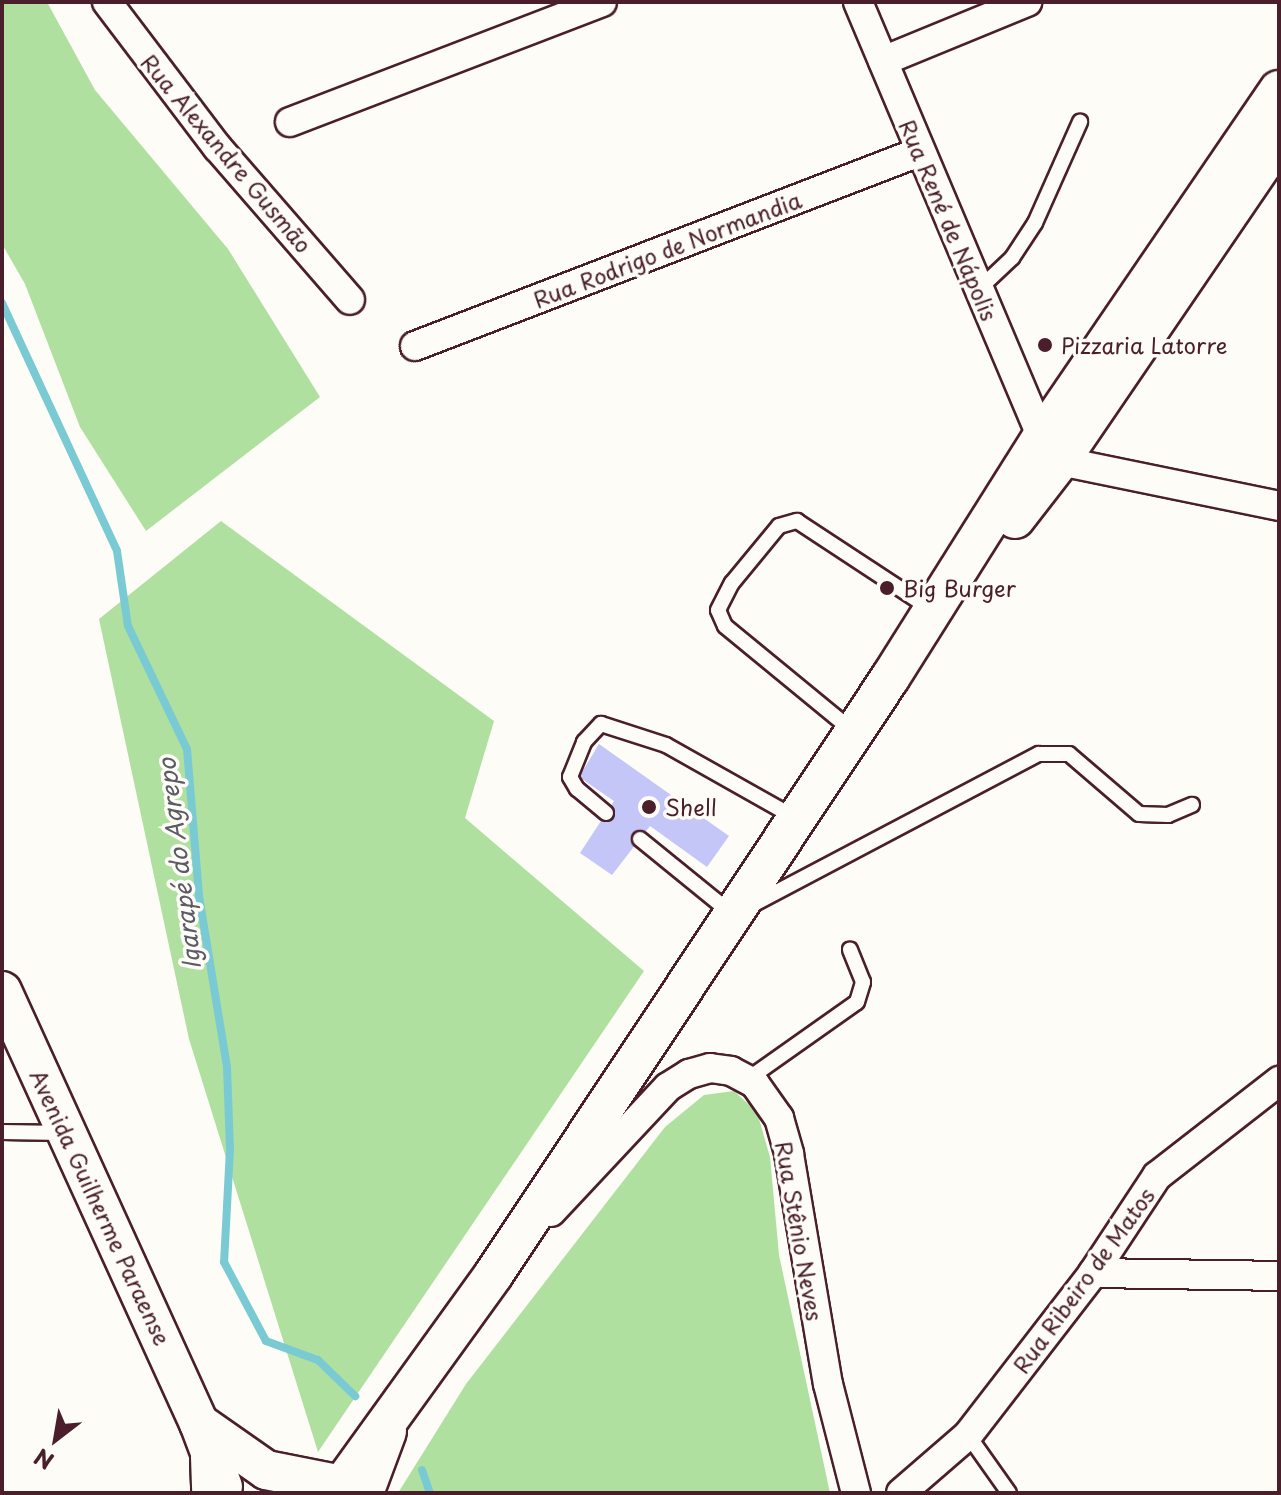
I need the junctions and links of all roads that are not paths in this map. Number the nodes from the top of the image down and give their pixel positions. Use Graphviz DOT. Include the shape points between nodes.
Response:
graph roads {
  1 [pos="107,2"];
  2 [pos="602,2"];
  3 [pos="858,2"];
  4 [pos="1027,2"];
  5 [pos="883,61"];
  6 [pos="1279,90"];
  7 [pos="290,122"];
  8 [pos="1080,122"];
  9 [pos="1279,140"];
  10 [pos="919,152"];
  11 [pos="978,290"];
  12 [pos="350,300"];
  13 [pos="415,346"];
  14 [pos="1051,449"];
  15 [pos="1279,506"];
  16 [pos="933,610"];
  17 [pos="890,678"];
  18 [pos="855,732"];
  19 [pos="1192,805"];
  20 [pos="606,813"];
  21 [pos="794,817"];
  22 [pos="640,839"];
  23 [pos="733,915"];
  24 [pos="850,950"];
  25 [pos="2,991"];
  26 [pos="748,1079"];
  27 [pos="1279,1081"];
  28 [pos="2,1132"];
  29 [pos="67,1133"];
  30 [pos="1093,1273"];
  31 [pos="494,1274"];
  32 [pos="1279,1276"];
  33 [pos="385,1431"];
  34 [pos="968,1435"];
  35 [pos="213,1466"];
  36 [pos="347,1490"];
  37 [pos="856,1493"];
  38 [pos="901,1493"];
  39 [pos="1009,1493"];
  1 -- 12 [label="street, Rua Alexandre Gusmão" via="218,148"];
  2 -- 7 [label="street"];
  3 -- 5 [label="street, Rua René de Nápolis"];
  4 -- 5 [label="street"];
  5 -- 10 [label="street, Rua René de Nápolis"];
  6 -- 14 [label="main road"];
  8 -- 11 [label="lane" via="1035,223 1012,258"];
  9 -- 14 [label="main road"];
  10 -- 11 [label="street, Rua René de Nápolis"];
  10 -- 13 [label="street, Rua Rodrigo de Normandia"];
  11 -- 14 [label="street, Rua René de Nápolis"];
  14 -- 15 [label="street"];
  14 -- 16 [label="main road"];
  14 -- 17 [label="main road"];
  16 -- 17 [label="main road"];
  16 -- 18 [label="lane" via="797,521 779,526 732,583 718,610 725,626"];
  17 -- 18 [label="main road"];
  18 -- 21 [label="main road"];
  19 -- 23 [label="lane" via="1168,815 1139,814 1069,754 1039,754"];
  20 -- 21 [label="lane" via="570,777 584,742 601,724 666,745"];
  21 -- 23 [label="main road"];
  22 -- 23 [label="lane"];
  23 -- 31 [label="main road"];
  24 -- 26 [label="lane" via="863,982 857,1002"];
  25 -- 29 [label="main road, Avenida Guilherme Paraense"];
  26 -- 31 [label="street" via="710,1068 668,1087"];
  26 -- 37 [label="street, Rua Stênio Neves" via="779,1118 789,1154 828,1384"];
  27 -- 30 [label="street, Rua Ribeiro de Matos" via="1157,1176"];
  28 -- 29 [label="lane"];
  29 -- 35 [label="main road, Avenida Guilherme Paraense"];
  30 -- 32 [label="street"];
  30 -- 34 [label="street, Rua Ribeiro de Matos"];
  31 -- 33 [label="main road"];
  33 -- 36 [label="main road"];
  34 -- 38 [label="street, Rua Ribeiro de Matos"];
  34 -- 39 [label="lane"];
  35 -- 36 [label="main road, Avenida Guilherme Paraense" via="266,1470"];
}
